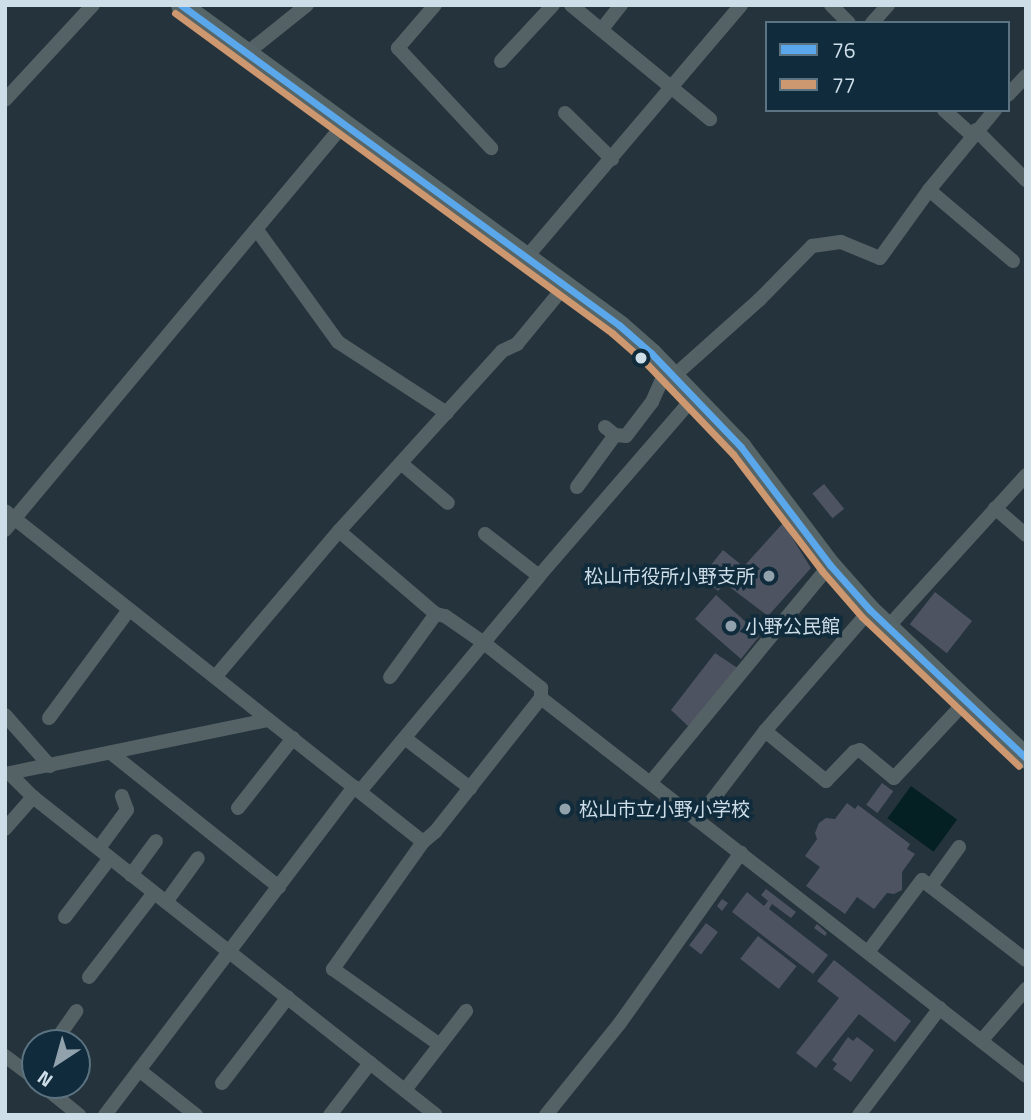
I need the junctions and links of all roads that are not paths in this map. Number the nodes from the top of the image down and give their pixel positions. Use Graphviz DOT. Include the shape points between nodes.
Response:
graph roads {
  1 [pos="93,5"];
  2 [pos="181,5"];
  3 [pos="307,5"];
  4 [pos="435,5"];
  5 [pos="553,5"];
  6 [pos="571,5"];
  7 [pos="621,5"];
  8 [pos="741,5"];
  9 [pos="831,5"];
  10 [pos="888,5"];
  11 [pos="847,21"];
  12 [pos="874,21"];
  13 [pos="602,29"];
  14 [pos="247,53"];
  15 [pos="501,61"];
  16 [pos="1026,76"];
  17 [pos="671,89"];
  18 [pos="1010,93"];
  19 [pos="5,100"];
  20 [pos="947,112"];
  21 [pos="993,112"];
  22 [pos="565,113"];
  23 [pos="710,119"];
  24 [pos="343,125"];
  25 [pos="974,133"];
  26 [pos="491,148"];
  27 [pos="612,159"];
  28 [pos="1026,180"];
  29 [pos="929,190"];
  30 [pos="257,230"];
  31 [pos="525,259"];
  32 [pos="1013,261"];
  33 [pos="564,287"];
  34 [pos="673,373"];
  35 [pos="695,396"];
  36 [pos="447,413"];
  37 [pos="402,464"];
  38 [pos="1026,475"];
  39 [pos="577,488"];
  40 [pos="448,503"];
  41 [pos="995,508"];
  42 [pos="11,515"];
  43 [pos="5,530"];
  44 [pos="339,531"];
  45 [pos="485,534"];
  46 [pos="1026,535"];
  47 [pos="830,565"];
  48 [pos="539,576"];
  49 [pos="129,610"];
  50 [pos="870,610"];
  51 [pos="436,614"];
  52 [pos="887,628"];
  53 [pos="484,643"];
  54 [pos="216,676"];
  55 [pos="390,677"];
  56 [pos="541,698"];
  57 [pos="965,702"];
  58 [pos="5,715"];
  59 [pos="49,718"];
  60 [pos="269,720"];
  61 [pos="765,732"];
  62 [pos="293,738"];
  63 [pos="405,739"];
  64 [pos="111,753"];
  65 [pos="1026,758"];
  66 [pos="50,766"];
  67 [pos="8,775"];
  68 [pos="651,782"];
  69 [pos="470,788"];
  70 [pos="357,789"];
  71 [pos="122,796"];
  72 [pos="33,797"];
  73 [pos="238,808"];
  74 [pos="697,820"];
  75 [pos="5,829"];
  76 [pos="156,841"];
  77 [pos="423,842"];
  78 [pos="960,847"];
  79 [pos="104,853"];
  80 [pos="741,853"];
  81 [pos="198,858"];
  82 [pos="131,875"];
  83 [pos="931,886"];
  84 [pos="279,887"];
  85 [pos="160,898"];
  86 [pos="65,916"];
  87 [pos="229,950"];
  88 [pos="868,952"];
  89 [pos="1026,960"];
  90 [pos="89,978"];
  91 [pos="1026,989"];
  92 [pos="288,997"];
  93 [pos="940,1008"];
  94 [pos="76,1011"];
  95 [pos="466,1011"];
  96 [pos="64,1029"];
  97 [pos="981,1041"];
  98 [pos="440,1045"];
  99 [pos="5,1056"];
  100 [pos="370,1063"];
  101 [pos="21,1068"];
  102 [pos="139,1070"];
  103 [pos="1026,1076"];
  104 [pos="222,1083"];
  105 [pos="405,1090"];
  106 [pos="59,1099"];
  107 [pos="548,1114"];
  108 [pos="79,1115"];
  109 [pos="105,1115"];
  110 [pos="196,1115"];
  111 [pos="330,1115"];
  112 [pos="436,1115"];
  113 [pos="859,1115"];
  1 -- 19 [label="street"];
  2 -- 14 [label="main road"];
  3 -- 14 [label="street"];
  4 -- 26 [label="street" via="398,48"];
  5 -- 15 [label="street"];
  6 -- 13 [label="street"];
  7 -- 13 [label="street"];
  8 -- 17 [label="street"];
  9 -- 11 [label="street"];
  10 -- 12 [label="street"];
  13 -- 17 [label="street"];
  14 -- 24 [label="main road"];
  16 -- 18 [label="street"];
  17 -- 23 [label="street"];
  17 -- 27 [label="street"];
  20 -- 25 [label="street"];
  21 -- 25 [label="street"];
  22 -- 27 [label="street"];
  24 -- 30 [label="street"];
  24 -- 31 [label="main road"];
  25 -- 28 [label="street"];
  25 -- 29 [label="street"];
  27 -- 31 [label="street"];
  29 -- 32 [label="street"];
  29 -- 34 [label="street" via="880,258 841,242 812,246"];
  30 -- 36 [label="street" via="338,342"];
  30 -- 42 [label="street"];
  31 -- 33 [label="main road"];
  33 -- 34 [label="main road"];
  33 -- 36 [label="street" via="517,344 502,351"];
  34 -- 35 [label="main road"];
  34 -- 39 [label="street" via="661,382 653,402 626,436 610,431"];
  35 -- 47 [label="main road" via="741,447"];
  35 -- 48 [label="street"];
  36 -- 37 [label="street"];
  37 -- 40 [label="street"];
  37 -- 44 [label="street"];
  38 -- 41 [label="street"];
  41 -- 46 [label="street"];
  41 -- 52 [label="street"];
  42 -- 43 [label="street"];
  42 -- 49 [label="street"];
  44 -- 51 [label="street"];
  44 -- 54 [label="street"];
  45 -- 48 [label="street"];
  47 -- 50 [label="main road"];
  47 -- 68 [label="street"];
  48 -- 53 [label="street"];
  49 -- 54 [label="street"];
  49 -- 59 [label="street"];
  50 -- 52 [label="main road"];
  50 -- 61 [label="street"];
  51 -- 53 [label="street" via="445,615"];
  51 -- 55 [label="street"];
  52 -- 57 [label="main road"];
  53 -- 56 [label="street" via="541,688"];
  53 -- 63 [label="street"];
  54 -- 60 [label="street"];
  56 -- 68 [label="street"];
  56 -- 69 [label="street"];
  57 -- 61 [label="street" via="894,778 860,750 825,781"];
  57 -- 65 [label="main road"];
  58 -- 66 [label="street"];
  60 -- 62 [label="street"];
  60 -- 64 [label="street"];
  61 -- 74 [label="street"];
  62 -- 70 [label="street"];
  62 -- 73 [label="street"];
  63 -- 69 [label="street"];
  63 -- 70 [label="street"];
  64 -- 66 [label="street"];
  64 -- 84 [label="street"];
  66 -- 67 [label="street"];
  67 -- 72 [label="street"];
  68 -- 74 [label="street"];
  69 -- 77 [label="street"];
  70 -- 77 [label="street"];
  70 -- 84 [label="street"];
  71 -- 79 [label="street" via="127,810"];
  72 -- 75 [label="street"];
  72 -- 79 [label="street"];
  74 -- 80 [label="street"];
  76 -- 82 [label="street"];
  77 -- 98 [label="street" via="333,968"];
  78 -- 83 [label="street"];
  79 -- 82 [label="street"];
  79 -- 86 [label="street"];
  80 -- 88 [label="street"];
  80 -- 107 [label="street" via="620,1023"];
  81 -- 85 [label="street"];
  82 -- 85 [label="street"];
  83 -- 88 [label="street" via="922,880"];
  83 -- 89 [label="street"];
  84 -- 87 [label="street"];
  85 -- 87 [label="street"];
  85 -- 90 [label="street"];
  87 -- 92 [label="street"];
  87 -- 102 [label="street"];
  88 -- 93 [label="street"];
  91 -- 97 [label="street"];
  92 -- 100 [label="street"];
  92 -- 104 [label="street"];
  93 -- 97 [label="street"];
  93 -- 113 [label="street"];
  94 -- 96 [label="street"];
  95 -- 98 [label="street"];
  97 -- 103 [label="street"];
  98 -- 105 [label="street"];
  99 -- 101 [label="street"];
  100 -- 105 [label="street"];
  100 -- 111 [label="street"];
  102 -- 109 [label="street"];
  102 -- 110 [label="street"];
  105 -- 112 [label="street"];
  106 -- 108 [label="street"];
}
